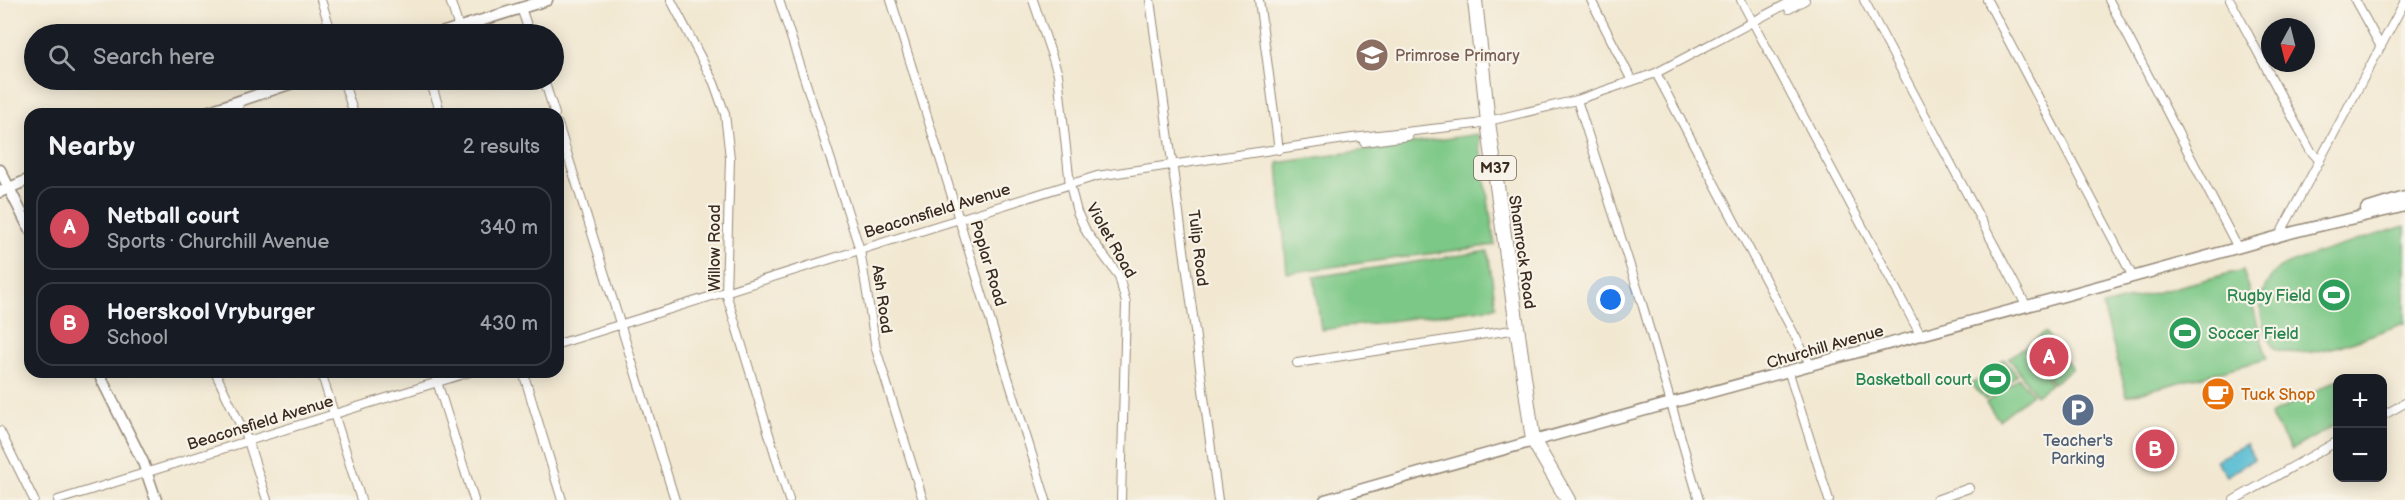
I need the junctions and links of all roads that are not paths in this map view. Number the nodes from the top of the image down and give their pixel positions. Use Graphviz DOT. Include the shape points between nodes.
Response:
graph roads {
  1 [pos="321,0"];
  2 [pos="450,0"];
  3 [pos="547,0"];
  4 [pos="671,0"];
  5 [pos="779,0"];
  6 [pos="891,0"];
  7 [pos="1033,0"];
  8 [pos="1150,0"];
  9 [pos="1259,0"];
  10 [pos="1475,0"];
  11 [pos="1591,0"];
  12 [pos="1741,0"];
  13 [pos="1794,0"];
  14 [pos="1805,0"];
  15 [pos="1864,0"];
  16 [pos="1987,0"];
  17 [pos="2109,0"];
  18 [pos="2230,0"];
  19 [pos="2355,0"];
  20 [pos="2405,1"];
  21 [pos="521,8"];
  22 [pos="329,24"];
  23 [pos="458,24"];
  24 [pos="471,24"];
  25 [pos="527,24"];
  26 [pos="1754,24"];
  27 [pos="2381,47"];
  28 [pos="1656,73"];
  29 [pos="1632,81"];
  30 [pos="272,90"];
  31 [pos="346,90"];
  32 [pos="433,90"];
  33 [pos="547,90"];
  34 [pos="1577,100"];
  35 [pos="237,102"];
  36 [pos="219,108"];
  37 [pos="239,108"];
  38 [pos="352,108"];
  39 [pos="439,108"];
  40 [pos="553,108"];
  41 [pos="1488,122"];
  42 [pos="564,143"];
  43 [pos="1279,150"];
  44 [pos="2320,161"];
  45 [pos="1173,163"];
  46 [pos="0,170"];
  47 [pos="24,182"];
  48 [pos="1070,185"];
  49 [pos="5,190"];
  50 [pos="2405,197"];
  51 [pos="2405,206"];
  52 [pos="24,220"];
  53 [pos="960,220"];
  54 [pos="2332,222"];
  55 [pos="2279,236"];
  56 [pos="2238,248"];
  57 [pos="860,250"];
  58 [pos="2133,277"];
  59 [pos="726,293"];
  60 [pos="2027,307"];
  61 [pos="622,325"];
  62 [pos="1518,329"];
  63 [pos="1920,334"];
  64 [pos="564,342"];
  65 [pos="1297,363"];
  66 [pos="1811,366"];
  67 [pos="1789,373"];
  68 [pos="101,378"];
  69 [pos="218,378"];
  70 [pos="323,378"];
  71 [pos="436,378"];
  72 [pos="452,378"];
  73 [pos="524,378"];
  74 [pos="437,383"];
  75 [pos="1671,402"];
  76 [pos="2405,403"];
  77 [pos="2387,413"];
  78 [pos="334,415"];
  79 [pos="0,431"];
  80 [pos="1533,440"];
  81 [pos="248,441"];
  82 [pos="2333,443"];
  83 [pos="147,474"];
  84 [pos="1969,488"];
  85 [pos="34,500"];
  86 [pos="58,500"];
  87 [pos="156,500"];
  88 [pos="267,500"];
  89 [pos="361,500"];
  90 [pos="474,500"];
  91 [pos="561,500"];
  92 [pos="675,500"];
  93 [pos="789,500"];
  94 [pos="923,500"];
  95 [pos="1047,500"];
  96 [pos="1121,500"];
  97 [pos="1218,500"];
  98 [pos="1325,500"];
  99 [pos="1568,500"];
  100 [pos="1699,500"];
  101 [pos="1829,500"];
  102 [pos="1936,500"];
  103 [pos="2234,500"];
  1 -- 22 [label="street"];
  2 -- 23 [label="street"];
  3 -- 21 [label="street"];
  4 -- 59 [label="street, Willow Road" via="714,83 728,124"];
  5 -- 57 [label="street, Ash Road"];
  6 -- 53 [label="street, Poplar Road"];
  7 -- 48 [label="street, Violet Road" via="1058,74"];
  8 -- 45 [label="street, Tulip Road"];
  9 -- 43 [label="street"];
  10 -- 41 [label="main road, Shamrock Road / M37"];
  11 -- 29 [label="street"];
  12 -- 26 [label="street"];
  13 -- 26 [label="street, Beaconsfield Avenue"];
  14 -- 26 [label="street, Beaconsfield Avenue"];
  15 -- 60 [label="street"];
  16 -- 58 [label="street"];
  17 -- 56 [label="street"];
  18 -- 44 [label="street" via="2305,142"];
  19 -- 27 [label="street"];
  20 -- 27 [label="street"];
  21 -- 24 [label="street"];
  21 -- 25 [label="street"];
  26 -- 28 [label="street, Beaconsfield Avenue"];
  26 -- 63 [label="street"];
  27 -- 44 [label="street"];
  28 -- 29 [label="street, Beaconsfield Avenue"];
  28 -- 66 [label="street"];
  29 -- 34 [label="street, Beaconsfield Avenue"];
  30 -- 35 [label="street"];
  31 -- 38 [label="street"];
  32 -- 39 [label="street"];
  33 -- 40 [label="street"];
  34 -- 41 [label="street, Beaconsfield Avenue"];
  34 -- 75 [label="street"];
  35 -- 36 [label="street"];
  35 -- 37 [label="street"];
  41 -- 43 [label="street, Beaconsfield Avenue" via="1392,139"];
  41 -- 62 [label="main road, Shamrock Road / M37"];
  42 -- 61 [label="street"];
  43 -- 45 [label="street, Beaconsfield Avenue"];
  44 -- 55 [label="street"];
  45 -- 48 [label="street, Beaconsfield Avenue" via="1121,171"];
  45 -- 97 [label="street, Tulip Road"];
  46 -- 49 [label="street"];
  47 -- 49 [label="street"];
  48 -- 53 [label="street, Beaconsfield Avenue"];
  48 -- 96 [label="street, Violet Road" via="1081,223 1119,276 1126,303"];
  49 -- 52 [label="street"];
  50 -- 54 [label="street, Churchill Avenue"];
  51 -- 54 [label="street, Churchill Avenue"];
  53 -- 57 [label="street, Beaconsfield Avenue"];
  53 -- 95 [label="street, Poplar Road"];
  54 -- 55 [label="street, Churchill Avenue"];
  55 -- 56 [label="street, Churchill Avenue"];
  56 -- 58 [label="street, Churchill Avenue"];
  57 -- 59 [label="street, Beaconsfield Avenue"];
  57 -- 94 [label="street, Ash Road" via="876,349"];
  58 -- 60 [label="street, Churchill Avenue"];
  59 -- 61 [label="street, Beaconsfield Avenue"];
  59 -- 93 [label="street, Willow Road"];
  60 -- 63 [label="street, Churchill Avenue"];
  61 -- 64 [label="street, Beaconsfield Avenue"];
  61 -- 92 [label="street"];
  62 -- 65 [label="street"];
  62 -- 80 [label="main road, Shamrock Road / M37"];
  63 -- 66 [label="street, Churchill Avenue"];
  66 -- 67 [label="street, Churchill Avenue"];
  67 -- 75 [label="street, Churchill Avenue"];
  67 -- 101 [label="street"];
  68 -- 83 [label="street"];
  69 -- 81 [label="street"];
  70 -- 78 [label="street"];
  71 -- 74 [label="street"];
  72 -- 74 [label="street, Beaconsfield Avenue"];
  73 -- 91 [label="street"];
  74 -- 78 [label="street, Beaconsfield Avenue"];
  74 -- 90 [label="street"];
  75 -- 80 [label="street, Churchill Avenue"];
  75 -- 100 [label="street"];
  76 -- 77 [label="street"];
  78 -- 81 [label="street, Beaconsfield Avenue"];
  78 -- 89 [label="street"];
  79 -- 85 [label="street"];
  80 -- 98 [label="street, Churchill Avenue"];
  80 -- 99 [label="main road, Shamrock Road / M37"];
  81 -- 83 [label="street, Beaconsfield Avenue"];
  81 -- 88 [label="street"];
  82 -- 103 [label="street"];
  83 -- 86 [label="street, Beaconsfield Avenue"];
  83 -- 87 [label="street"];
  84 -- 102 [label="street"];
}
